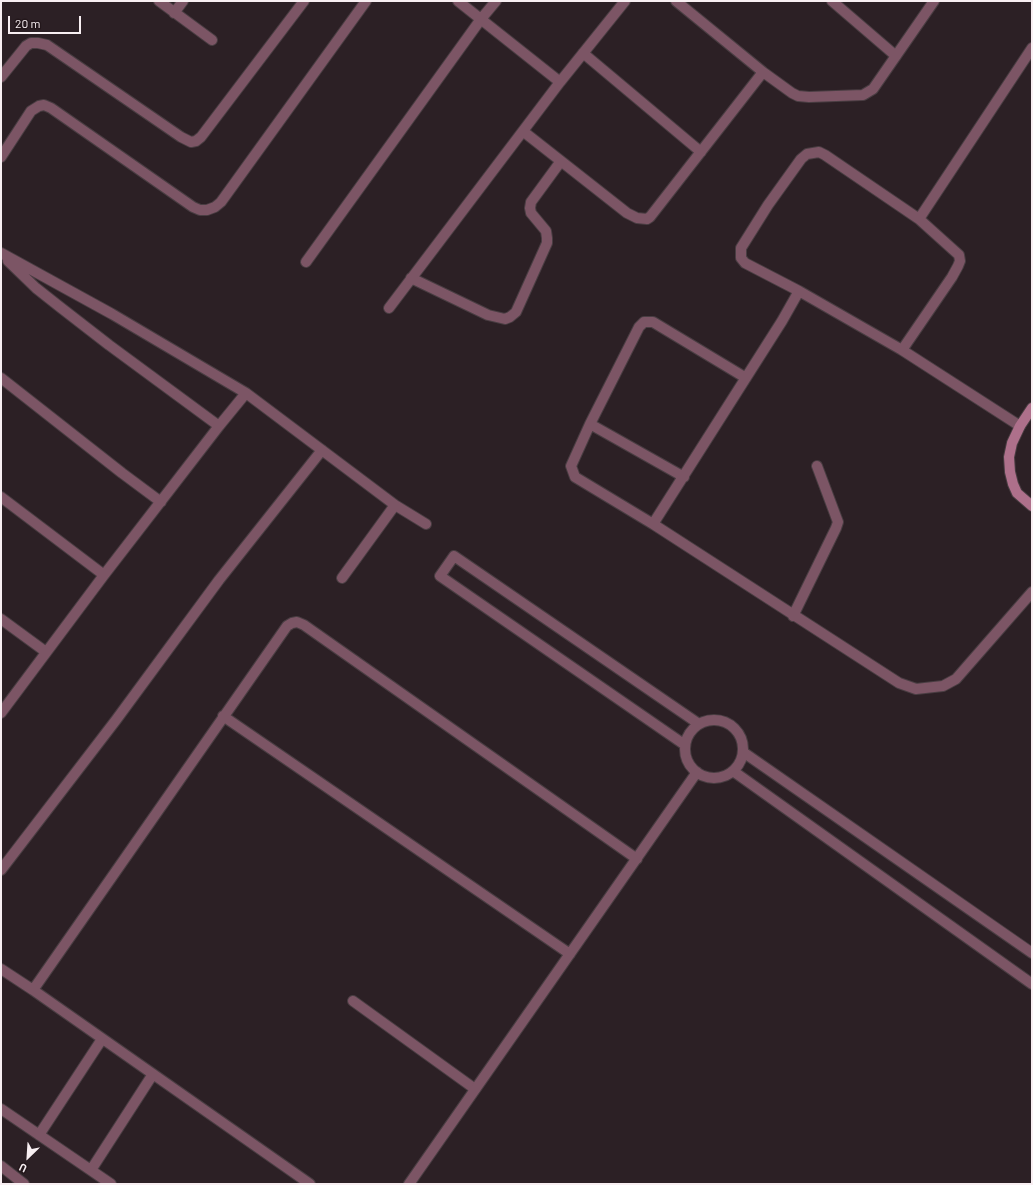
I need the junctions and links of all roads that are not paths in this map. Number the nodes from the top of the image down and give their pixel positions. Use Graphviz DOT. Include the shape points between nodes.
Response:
graph roads {
  1 [pos="159,1"];
  2 [pos="182,1"];
  3 [pos="304,1"];
  4 [pos="366,1"];
  5 [pos="458,1"];
  6 [pos="496,1"];
  7 [pos="625,1"];
  8 [pos="676,1"];
  9 [pos="832,1"];
  10 [pos="934,1"];
  11 [pos="174,12"];
  12 [pos="481,19"];
  13 [pos="212,40"];
  14 [pos="1032,48"];
  15 [pos="583,53"];
  16 [pos="896,56"];
  17 [pos="763,72"];
  18 [pos="1,77"];
  19 [pos="560,82"];
  20 [pos="524,132"];
  21 [pos="700,152"];
  22 [pos="1,157"];
  23 [pos="561,161"];
  24 [pos="919,219"];
  25 [pos="1,254"];
  26 [pos="306,262"];
  27 [pos="411,278"];
  28 [pos="799,291"];
  29 [pos="389,308"];
  30 [pos="902,350"];
  31 [pos="1,378"];
  32 [pos="746,378"];
  33 [pos="246,393"];
  34 [pos="1032,408"];
  35 [pos="590,424"];
  36 [pos="219,426"];
  37 [pos="1020,426"];
  38 [pos="322,450"];
  39 [pos="817,466"];
  40 [pos="684,477"];
  41 [pos="1,498"];
  42 [pos="161,502"];
  43 [pos="395,505"];
  44 [pos="1032,506"];
  45 [pos="426,524"];
  46 [pos="653,524"];
  47 [pos="104,576"];
  48 [pos="342,578"];
  49 [pos="1032,592"];
  50 [pos="793,616"];
  51 [pos="1,619"];
  52 [pos="46,652"];
  53 [pos="1,713"];
  54 [pos="224,716"];
  55 [pos="699,724"];
  56 [pos="685,745"];
  57 [pos="743,752"];
  58 [pos="733,771"];
  59 [pos="697,772"];
  60 [pos="637,860"];
  61 [pos="1,870"];
  62 [pos="1032,953"];
  63 [pos="570,954"];
  64 [pos="1,969"];
  65 [pos="1032,984"];
  66 [pos="33,990"];
  67 [pos="353,1001"];
  68 [pos="102,1038"];
  69 [pos="153,1074"];
  70 [pos="475,1089"];
  71 [pos="1,1109"];
  72 [pos="39,1135"];
  73 [pos="1,1166"];
  74 [pos="91,1170"];
  75 [pos="24,1184"];
  76 [pos="111,1184"];
  77 [pos="310,1184"];
  78 [pos="409,1184"];
  1 -- 11 [label="street"];
  2 -- 11 [label="street"];
  3 -- 18 [label="street" via="196,141 191,142 181,137 47,45 38,42 26,46"];
  4 -- 22 [label="street" via="215,207 200,210 193,206 44,105 31,111"];
  5 -- 12 [label="street"];
  6 -- 12 [label="street"];
  7 -- 15 [label="street"];
  8 -- 17 [label="street"];
  9 -- 16 [label="street"];
  10 -- 16 [label="street"];
  11 -- 13 [label="street"];
  12 -- 19 [label="street"];
  12 -- 26 [label="street"];
  14 -- 24 [label="street"];
  15 -- 19 [label="street"];
  15 -- 21 [label="street"];
  16 -- 17 [label="street" via="873,90 863,95 798,96"];
  17 -- 21 [label="street"];
  19 -- 20 [label="street"];
  20 -- 23 [label="street"];
  20 -- 27 [label="street"];
  21 -- 23 [label="street" via="650,217 642,219 627,213"];
  23 -- 27 [label="street" via="531,202 531,213 546,232 547,243 516,312 510,317 505,319 488,315"];
  24 -- 28 [label="street" via="825,155 819,152 806,154 768,205 744,242 740,253 745,263"];
  24 -- 30 [label="street" via="959,255 960,261 952,277"];
  25 -- 33 [label="street" via="112,314"];
  25 -- 36 [label="street" via="36,288"];
  27 -- 29 [label="street"];
  28 -- 30 [label="street"];
  28 -- 32 [label="street"];
  30 -- 37 [label="street"];
  31 -- 42 [label="street"];
  32 -- 35 [label="street" via="653,322 644,322 639,327"];
  32 -- 40 [label="street"];
  33 -- 36 [label="street"];
  33 -- 38 [label="street"];
  34 -- 37 [label="street"];
  35 -- 40 [label="street"];
  35 -- 46 [label="street" via="570,466 571,471 575,477"];
  36 -- 42 [label="street"];
  37 -- 44 [label="street" via="1012,443 1009,457 1010,472 1017,493"];
  38 -- 43 [label="street"];
  38 -- 61 [label="street" via="219,580"];
  39 -- 50 [label="street" via="838,522"];
  40 -- 46 [label="street"];
  41 -- 47 [label="street"];
  42 -- 47 [label="street"];
  43 -- 45 [label="street"];
  43 -- 48 [label="street"];
  46 -- 50 [label="street"];
  47 -- 52 [label="street"];
  49 -- 50 [label="street" via="956,679 943,686 929,688 916,689 899,683"];
  51 -- 52 [label="street"];
  52 -- 53 [label="street"];
  54 -- 60 [label="street" via="283,630 297,622"];
  54 -- 63 [label="street"];
  54 -- 66 [label="street"];
  55 -- 56 [label="street" via="688,736"];
  55 -- 56 [label="street" via="454,556 440,576"];
  55 -- 57 [label="street" via="712,719 731,725 739,732"];
  56 -- 59 [label="street" via="690,765"];
  57 -- 58 [label="street"];
  57 -- 62 [label="street"];
  58 -- 59 [label="street" via="716,778 706,777"];
  58 -- 65 [label="street"];
  59 -- 60 [label="street"];
  60 -- 63 [label="street"];
  63 -- 70 [label="street"];
  64 -- 66 [label="street"];
  66 -- 68 [label="street"];
  67 -- 70 [label="street"];
  68 -- 69 [label="street"];
  68 -- 72 [label="street"];
  69 -- 74 [label="street"];
  69 -- 77 [label="street"];
  70 -- 78 [label="street"];
  71 -- 72 [label="street"];
  72 -- 74 [label="street"];
  73 -- 75 [label="street"];
  74 -- 76 [label="street"];
}
